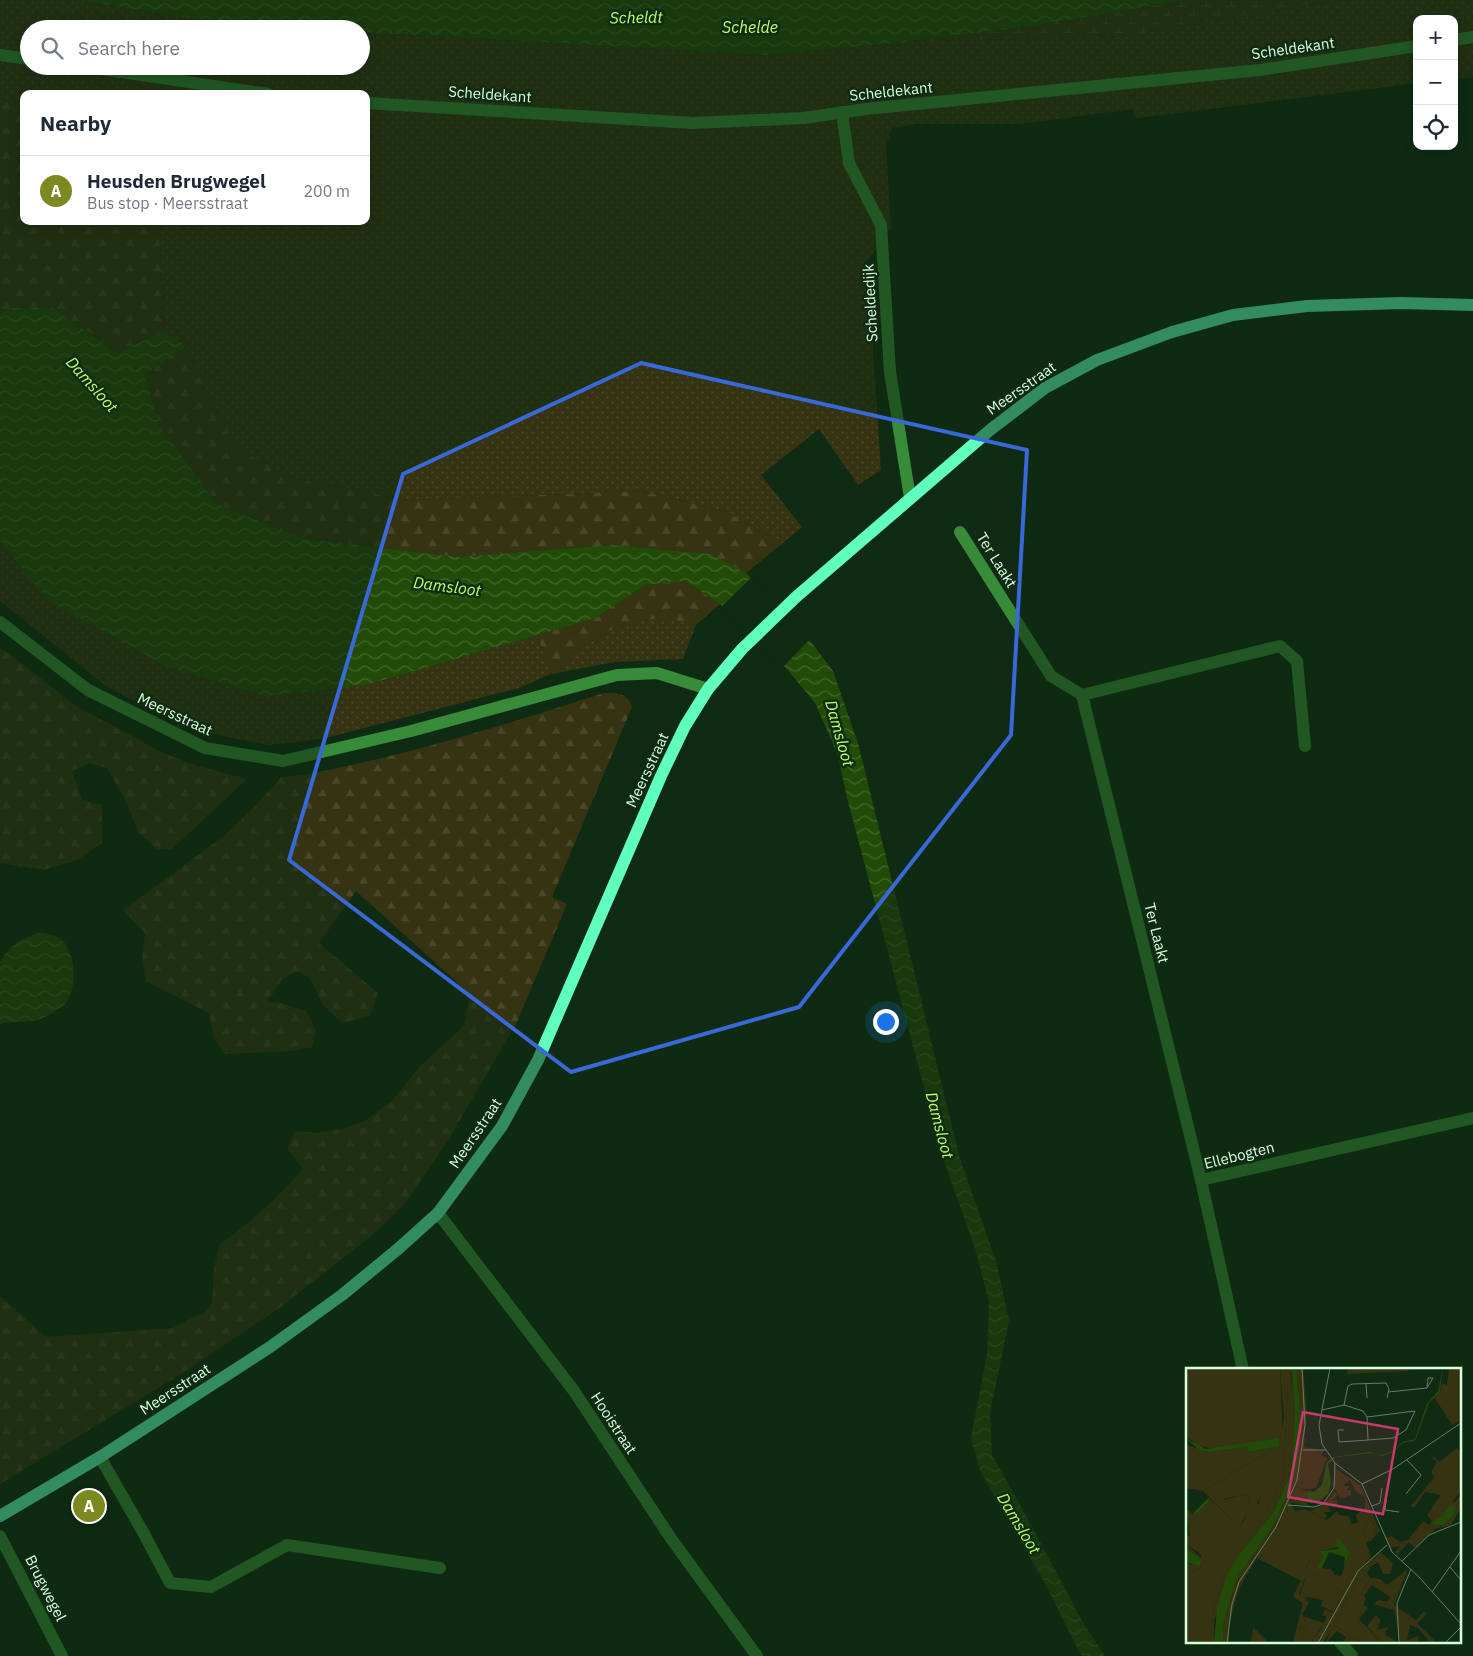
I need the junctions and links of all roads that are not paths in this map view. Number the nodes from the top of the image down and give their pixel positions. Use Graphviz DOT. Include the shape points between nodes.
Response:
graph roads {
  1 [pos="1473,37"];
  2 [pos="1458,39"];
  3 [pos="1413,47"];
  4 [pos="0,55"];
  5 [pos="20,58"];
  6 [pos="142,75"];
  7 [pos="241,90"];
  8 [pos="370,103"];
  9 [pos="842,112"];
  10 [pos="1473,305"];
  11 [pos="910,498"];
  12 [pos="960,532"];
  13 [pos="0,622"];
  14 [pos="708,690"];
  15 [pos="1082,695"];
  16 [pos="1305,746"];
  17 [pos="1473,1118"];
  18 [pos="1201,1180"];
  19 [pos="438,1213"];
  20 [pos="1244,1368"];
  21 [pos="100,1457"];
  22 [pos="0,1516"];
  23 [pos="0,1536"];
  24 [pos="440,1568"];
  25 [pos="1342,1644"];
  26 [pos="62,1656"];
  27 [pos="757,1656"];
  28 [pos="1352,1656"];
  1 -- 2 [label="street"];
  3 -- 9 [label="street, Scheldekant" via="1260,70"];
  4 -- 5 [label="street"];
  6 -- 7 [label="street"];
  8 -- 9 [label="street, Scheldekant" via="693,123 804,118"];
  9 -- 11 [label="street, Scheldedijk" via="849,163 881,225 890,372"];
  10 -- 11 [label="main road, Meersstraat" via="1307,306 1233,315 1172,332 1097,360 1045,388"];
  11 -- 14 [label="main road, Meersstraat" via="796,597 742,649"];
  12 -- 15 [label="street, Ter Laakt" via="1051,676"];
  13 -- 14 [label="street, Meersstraat" via="88,690 163,728 205,748 283,761 617,675 656,673"];
  14 -- 19 [label="main road, Meersstraat" via="685,726 661,776 538,1060 502,1126"];
  15 -- 16 [label="street" via="1280,646 1297,661"];
  15 -- 18 [label="street, Ter Laakt"];
  17 -- 18 [label="street, Ellebogten"];
  18 -- 20 [label="street, Ellebogten"];
  19 -- 21 [label="main road, Meersstraat" via="356,1284 302,1324"];
  19 -- 27 [label="street, Hooistraat" via="574,1391 672,1540"];
  21 -- 22 [label="main road, Meersstraat"];
  21 -- 24 [label="street" via="170,1583 211,1587 287,1545"];
  23 -- 26 [label="street, Brugwegel"];
  25 -- 28 [label="street"];
}
